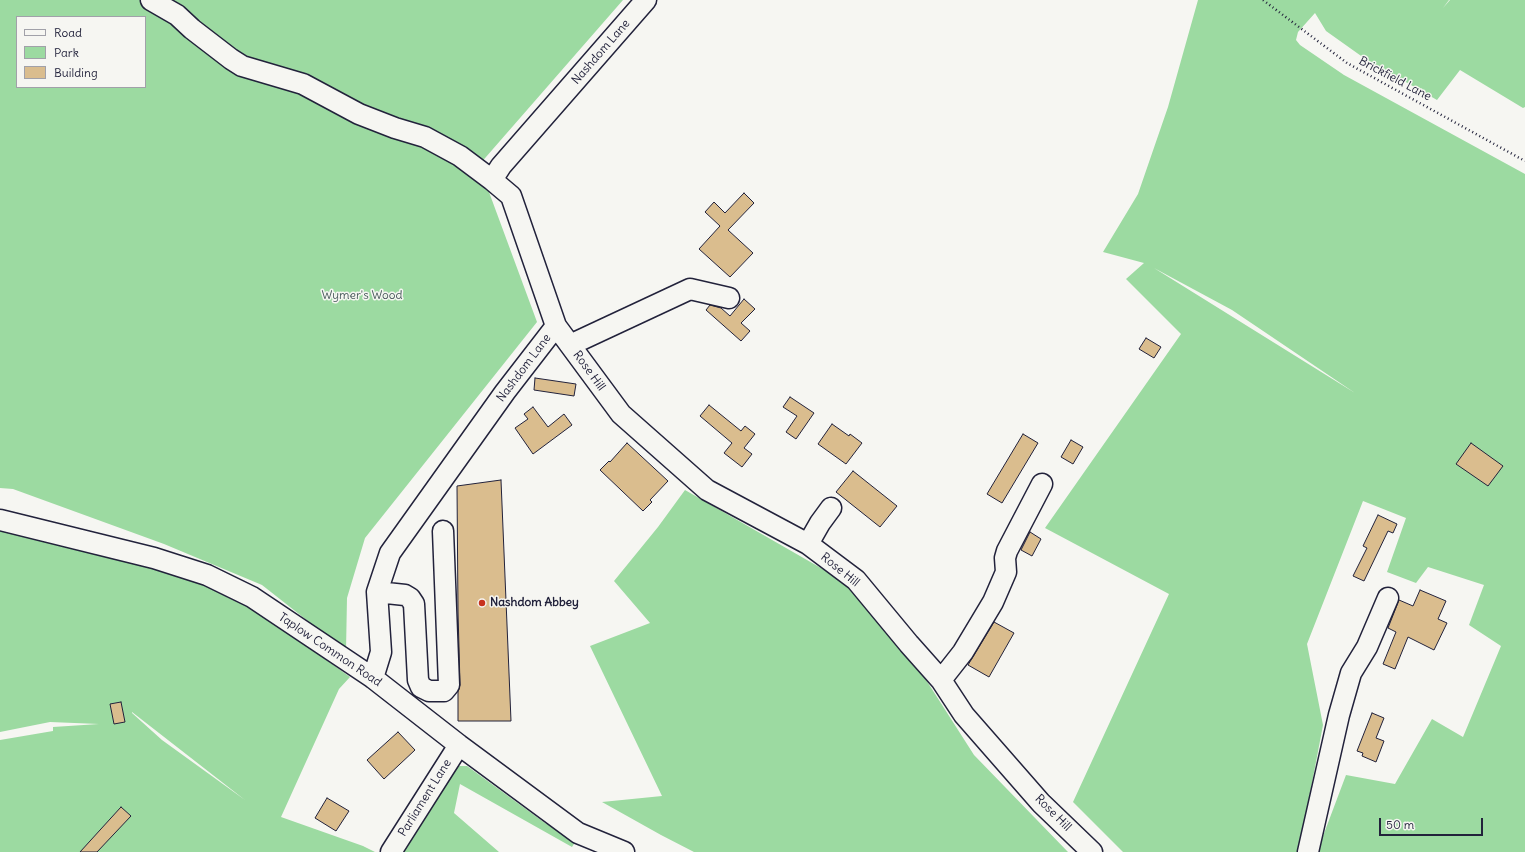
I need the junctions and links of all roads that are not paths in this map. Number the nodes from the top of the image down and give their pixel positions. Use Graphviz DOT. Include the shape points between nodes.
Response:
graph roads {
  1 [pos="151,0"];
  2 [pos="646,0"];
  3 [pos="492,180"];
  4 [pos="729,298"];
  5 [pos="556,326"];
  6 [pos="570,345"];
  7 [pos="1042,484"];
  8 [pos="831,508"];
  9 [pos="0,520"];
  10 [pos="443,531"];
  11 [pos="808,544"];
  12 [pos="377,592"];
  13 [pos="1388,598"];
  14 [pos="373,678"];
  15 [pos="941,680"];
  16 [pos="459,745"];
  17 [pos="391,852"];
  18 [pos="624,852"];
  19 [pos="1092,852"];
  20 [pos="1308,852"];
  1 -- 3 [label="street" via="177,15 242,66 303,84 359,114 425,137 460,156"];
  2 -- 3 [label="street, Nashdom Lane" via="501,166"];
  3 -- 5 [label="street, Nashdom Lane" via="511,196"];
  4 -- 6 [label="street" via="690,289"];
  5 -- 6 [label="street, Rose Hill"];
  5 -- 12 [label="street, Nashdom Lane" via="505,392 390,553"];
  6 -- 11 [label="street, Rose Hill" via="621,414 707,490"];
  7 -- 15 [label="street" via="1007,551 1006,572 993,602 963,652"];
  8 -- 11 [label="street"];
  9 -- 14 [label="street, Taplow Common Road" via="154,558 206,575 252,597"];
  10 -- 12 [label="street" via="449,686 444,691 429,691 421,687 418,680 414,604 410,598 405,595"];
  11 -- 15 [label="street, Rose Hill" via="856,580"];
  12 -- 14 [label="street, Nashdom Lane" via="380,652"];
  13 -- 20 [label="street" via="1367,647 1351,673"];
  14 -- 16 [label="street, Taplow Common Road"];
  15 -- 19 [label="street, Rose Hill" via="964,715 1041,802"];
  16 -- 17 [label="street, Parliament Lane"];
  16 -- 18 [label="street, Taplow Common Road" via="578,833"];
}
